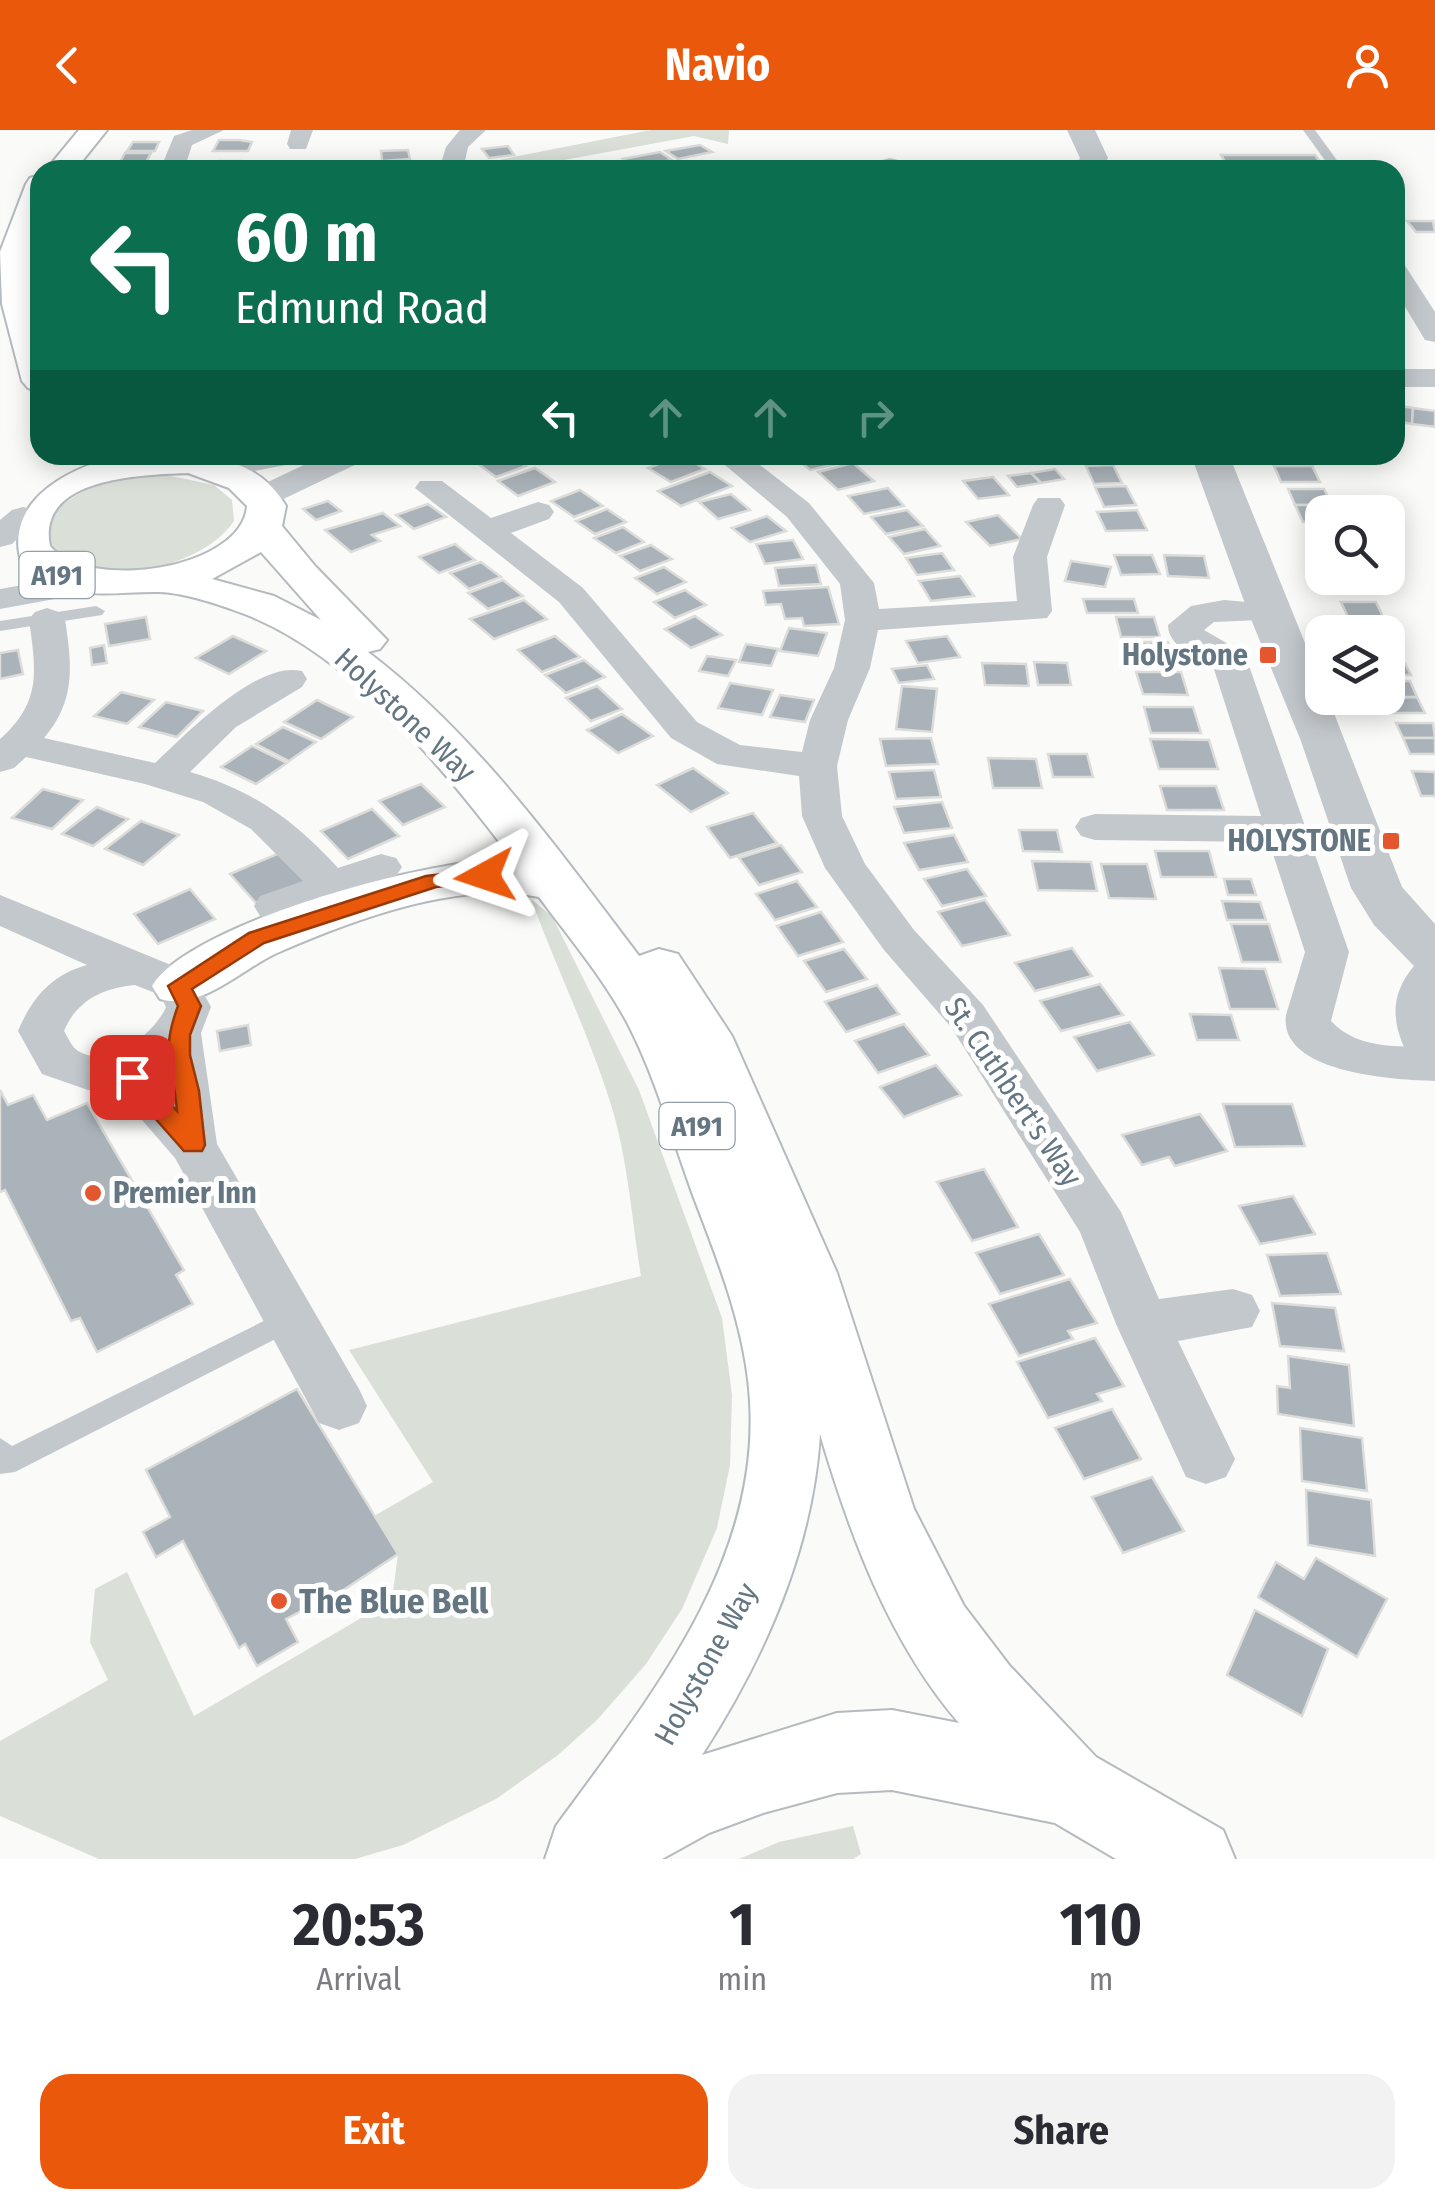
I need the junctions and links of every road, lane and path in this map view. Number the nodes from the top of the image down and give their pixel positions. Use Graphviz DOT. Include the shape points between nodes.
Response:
graph roads {
  1 [pos="80,130"];
  2 [pos="93,130"];
  3 [pos="213,130"];
  4 [pos="475,130"];
  5 [pos="1082,130"];
  6 [pos="1309,130"];
  7 [pos="56,160"];
  8 [pos="68,160"];
  9 [pos="176,160"];
  10 [pos="452,160"];
  11 [pos="1093,160"];
  12 [pos="1331,160"];
  13 [pos="30,212"];
  14 [pos="1405,270"];
  15 [pos="1435,270"];
  16 [pos="1405,286"];
  17 [pos="1435,334"];
  18 [pos="30,346"];
  19 [pos="1405,378"];
  20 [pos="1435,378"];
  21 [pos="50,465"];
  22 [pos="121,465"];
  23 [pos="205,465"];
  24 [pos="238,465"];
  25 [pos="335,465"];
  26 [pos="746,465"];
  27 [pos="1214,465"];
  28 [pos="222,468"];
  29 [pos="431,488"];
  30 [pos="1049,505"];
  31 [pos="264,512"];
  32 [pos="538,512"];
  33 [pos="21,518"];
  34 [pos="485,532"];
  35 [pos="160,580"];
  36 [pos="95,597"];
  37 [pos="0,598"];
  38 [pos="1269,612"];
  39 [pos="47,619"];
  40 [pos="863,620"];
  41 [pos="0,626"];
  42 [pos="289,679"];
  43 [pos="9,752"];
  44 [pos="818,766"];
  45 [pos="161,779"];
  46 [pos="1095,827"];
  47 [pos="1286,829"];
  48 [pos="381,867"];
  49 [pos="557,884"];
  50 [pos="331,886"];
  51 [pos="275,906"];
  52 [pos="14,916"];
  53 [pos="1435,956"];
  54 [pos="1435,977"];
  55 [pos="165,997"];
  56 [pos="46,1014"];
  57 [pos="1435,1054"];
  58 [pos="1435,1064"];
  59 [pos="117,1068"];
  60 [pos="193,1145"];
  61 [pos="1232,1311"];
  62 [pos="290,1319"];
  63 [pos="1142,1324"];
  64 [pos="339,1406"];
  65 [pos="0,1451"];
  66 [pos="1206,1459"];
  67 [pos="1068,1785"];
  68 [pos="583,1857"];
  69 [pos="1194,1859"];
  1 -- 7 [label="main road"];
  2 -- 8 [label="main road"];
  3 -- 9 [label="street" via="182,142"];
  4 -- 10 [label="street" via="460,139"];
  5 -- 11 [label="street"];
  6 -- 12 [label="lane"];
  13 -- 18 [label="main road" via="16,252 18,304"];
  14 -- 15 [label="street"];
  16 -- 17 [label="street"];
  19 -- 20 [label="street"];
  21 -- 33 [label="main road, Holystone Way / A191"];
  22 -- 33 [label="main road, Holystone Way / A191" via="88,475"];
  23 -- 28 [label="main road, Holystone Way / A191"];
  24 -- 28 [label="street"];
  25 -- 31 [label="street"];
  26 -- 40 [label="street, St. Cuthbert's Way" via="798,510 857,583"];
  27 -- 38 [label="street"];
  28 -- 31 [label="main road, Holystone Way / A191" via="248,480"];
  29 -- 34 [label="street"];
  30 -- 40 [label="street" via="1030,557 1035,611"];
  31 -- 35 [label="main road, Holystone Way / A191" via="238,551"];
  31 -- 67 [label="main road, Holystone Way / A191" via="352,628 526,791 628,920 704,1036 805,1272 880,1516 937,1630 982,1692"];
  32 -- 34 [label="street"];
  33 -- 36 [label="main road, Holystone Way / A191" via="17,537 23,555"];
  34 -- 44 [label="street" via="572,594 684,730 731,756"];
  35 -- 36 [label="main road, Holystone Way / A191"];
  35 -- 49 [label="main road, Holystone Way / A191" via="249,600 329,644 397,701 497,802"];
  36 -- 37 [label="street"];
  36 -- 39 [label="lane"];
  38 -- 47 [label="street" via="1194,616 1186,634 1229,660"];
  38 -- 53 [label="street" via="1376,888"];
  39 -- 41 [label="lane"];
  39 -- 43 [label="street" via="54,695"];
  40 -- 44 [label="street, St. Cuthbert's Way"];
  42 -- 45 [label="street" via="223,718"];
  43 -- 45 [label="street"];
  44 -- 63 [label="street, St. Cuthbert's Way" via="822,816 846,868 966,1016 1103,1226"];
  45 -- 50 [label="street" via="242,805"];
  46 -- 47 [label="street"];
  47 -- 58 [label="street" via="1327,952 1328,969 1309,1011 1314,1034 1366,1060"];
  48 -- 50 [label="street"];
  49 -- 55 [label="main road" via="528,876 434,881 256,938"];
  49 -- 68 [label="main road, Holystone Way / A191" via="656,1025 763,1292 781,1380 783,1446 768,1547 735,1625 686,1711"];
  50 -- 51 [label="street"];
  52 -- 55 [label="street"];
  52 -- 56 [label="street" via="50,972"];
  54 -- 57 [label="street" via="1419,1004"];
  55 -- 56 [label="street" via="94,976"];
  55 -- 59 [label="street" via="147,1059"];
  55 -- 60 [label="street"];
  56 -- 59 [label="street" via="41,1031 56,1060 74,1068"];
  59 -- 60 [label="street"];
  60 -- 62 [label="street"];
  61 -- 63 [label="street"];
  62 -- 64 [label="street"];
  62 -- 65 [label="lane" via="5,1462"];
  63 -- 66 [label="street, St. Cuthbert's Way"];
  67 -- 68 [label="main road" via="892,1750 837,1753 688,1800"];
  67 -- 69 [label="main road"];
}
